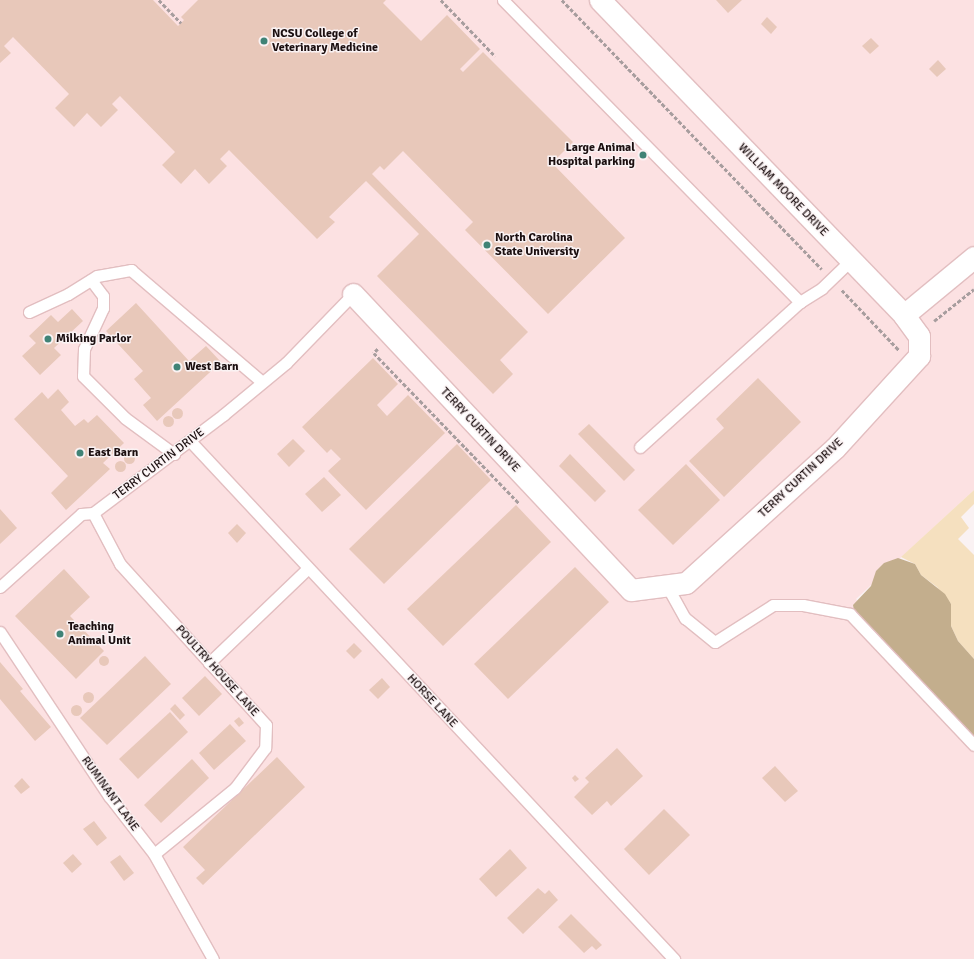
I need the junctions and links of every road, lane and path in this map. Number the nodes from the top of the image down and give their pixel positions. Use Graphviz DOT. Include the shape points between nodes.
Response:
graph roads {
  1 [pos="159,0"];
  2 [pos="441,0"];
  3 [pos="503,0"];
  4 [pos="562,0"];
  5 [pos="600,0"];
  6 [pos="181,23"];
  7 [pos="495,56"];
  8 [pos="974,257"];
  9 [pos="851,260"];
  10 [pos="831,279"];
  11 [pos="91,280"];
  12 [pos="974,289"];
  13 [pos="353,294"];
  14 [pos="800,302"];
  15 [pos="29,312"];
  16 [pos="904,315"];
  17 [pos="933,322"];
  18 [pos="903,354"];
  19 [pos="262,382"];
  20 [pos="190,442"];
  21 [pos="640,447"];
  22 [pos="174,454"];
  23 [pos="93,513"];
  24 [pos="308,568"];
  25 [pos="667,586"];
  26 [pos="0,587"];
  27 [pos="0,632"];
  28 [pos="209,663"];
  29 [pos="974,745"];
  30 [pos="154,854"];
  31 [pos="213,959"];
  32 [pos="674,959"];
  1 -- 6 [label="path"];
  2 -- 7 [label="path"];
  3 -- 14 [label="lane"];
  4 -- 10 [label="path"];
  5 -- 9 [label="street, WILLIAM MOORE DRIVE"];
  8 -- 16 [label="street"];
  9 -- 10 [label="lane"];
  9 -- 16 [label="street, WILLIAM MOORE DRIVE"];
  10 -- 14 [label="lane"];
  10 -- 18 [label="path"];
  11 -- 15 [label="lane"];
  11 -- 19 [label="lane" via="97,276 131,270"];
  11 -- 22 [label="lane" via="103,296 103,308 84,349 83,376 126,418"];
  12 -- 17 [label="path"];
  13 -- 19 [label="lane, TERRY CURTIN DRIVE" via="286,363"];
  13 -- 25 [label="street, TERRY CURTIN DRIVE" via="631,590"];
  14 -- 21 [label="lane"];
  16 -- 25 [label="street, TERRY CURTIN DRIVE" via="919,336 919,356 835,448 686,584"];
  19 -- 20 [label="lane, TERRY CURTIN DRIVE"];
  20 -- 22 [label="lane, TERRY CURTIN DRIVE"];
  20 -- 24 [label="lane, HORSE LANE"];
  22 -- 23 [label="lane, TERRY CURTIN DRIVE"];
  23 -- 26 [label="lane, TERRY CURTIN DRIVE" via="81,514"];
  23 -- 28 [label="lane, POULTRY HOUSE LANE" via="120,564"];
  24 -- 28 [label="lane" via="259,612"];
  24 -- 32 [label="lane, HORSE LANE"];
  25 -- 29 [label="lane" via="685,618 714,642 773,605 804,605 850,614"];
  27 -- 30 [label="lane, RUMINANT LANE" via="109,796"];
  28 -- 30 [label="lane, POULTRY HOUSE LANE" via="266,725 265,748 235,788"];
  30 -- 31 [label="lane, RUMINANT LANE"];
}
